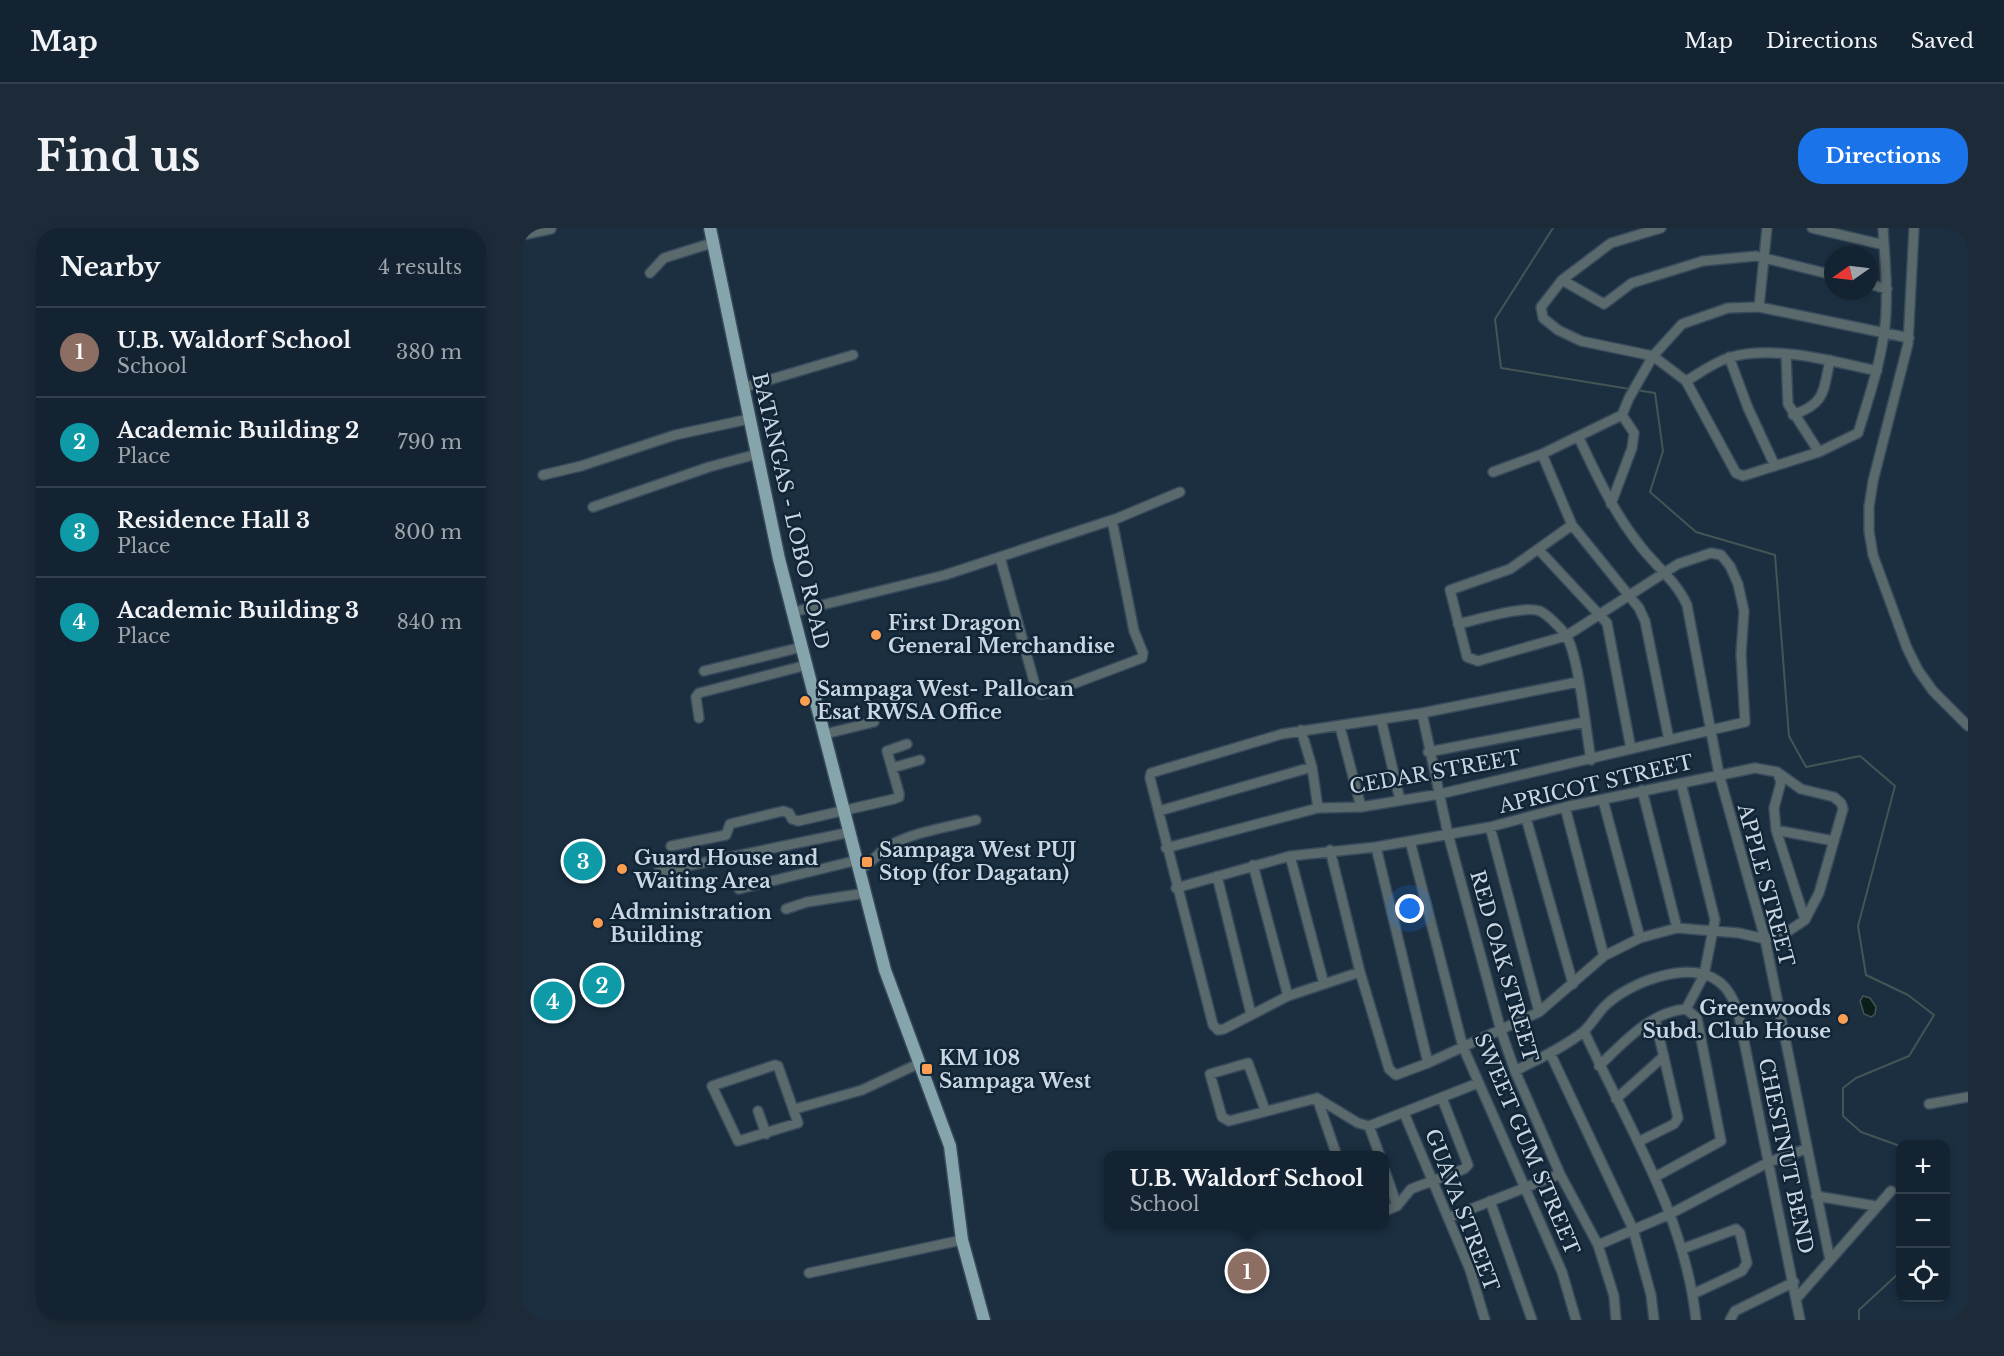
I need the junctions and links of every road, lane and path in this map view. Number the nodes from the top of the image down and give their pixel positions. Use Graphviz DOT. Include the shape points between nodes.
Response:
graph roads {
  1 [pos="710,228"];
  2 [pos="1661,228"];
  3 [pos="1767,228"];
  4 [pos="1812,228"];
  5 [pos="1883,228"];
  6 [pos="1914,228"];
  7 [pos="1964,228"];
  8 [pos="551,229"];
  9 [pos="1968,231"];
  10 [pos="1841,232"];
  11 [pos="522,235"];
  12 [pos="712,243"];
  13 [pos="1884,246"];
  14 [pos="1764,258"];
  15 [pos="650,273"];
  16 [pos="1824,273"];
  17 [pos="1562,280"];
  18 [pos="1878,286"];
  19 [pos="1887,289"];
  20 [pos="1759,307"];
  21 [pos="1882,334"];
  22 [pos="1908,341"];
  23 [pos="853,355"];
  24 [pos="1786,355"];
  25 [pos="1729,357"];
  26 [pos="1830,360"];
  27 [pos="1651,361"];
  28 [pos="1877,371"];
  29 [pos="1686,381"];
  30 [pos="742,388"];
  31 [pos="1622,415"];
  32 [pos="1793,415"];
  33 [pos="749,419"];
  34 [pos="1579,438"];
  35 [pos="1819,452"];
  36 [pos="757,454"];
  37 [pos="1542,454"];
  38 [pos="1775,466"];
  39 [pos="1493,472"];
  40 [pos="543,475"];
  41 [pos="1180,492"];
  42 [pos="1611,504"];
  43 [pos="593,507"];
  44 [pos="1112,520"];
  45 [pos="1572,525"];
  46 [pos="1539,550"];
  47 [pos="1000,557"];
  48 [pos="1664,574"];
  49 [pos="1629,595"];
  50 [pos="794,612"];
  51 [pos="1599,615"];
  52 [pos="1458,624"];
  53 [pos="1566,636"];
  54 [pos="802,647"];
  55 [pos="807,665"];
  56 [pos="704,671"];
  57 [pos="1578,682"];
  58 [pos="1422,713"];
  59 [pos="699,718"];
  60 [pos="1381,719"];
  61 [pos="874,722"];
  62 [pos="1585,722"];
  63 [pos="1968,726"];
  64 [pos="1340,727"];
  65 [pos="1301,730"];
  66 [pos="1710,731"];
  67 [pos="825,734"];
  68 [pos="1669,740"];
  69 [pos="907,744"];
  70 [pos="1631,749"];
  71 [pos="1428,752"];
  72 [pos="920,760"];
  73 [pos="1591,760"];
  74 [pos="1312,767"];
  75 [pos="892,768"];
  76 [pos="1777,772"];
  77 [pos="1719,774"];
  78 [pos="1681,783"];
  79 [pos="1642,790"];
  80 [pos="1440,794"];
  81 [pos="1400,800"];
  82 [pos="1603,800"];
  83 [pos="1361,807"];
  84 [pos="1565,807"];
  85 [pos="1318,808"];
  86 [pos="845,809"];
  87 [pos="1159,811"];
  88 [pos="1526,818"];
  89 [pos="976,820"];
  90 [pos="1490,827"];
  91 [pos="1776,830"];
  92 [pos="851,832"];
  93 [pos="1448,834"];
  94 [pos="1834,841"];
  95 [pos="1410,842"];
  96 [pos="671,846"];
  97 [pos="1376,847"];
  98 [pos="1166,848"];
  99 [pos="1330,850"];
  100 [pos="1290,856"];
  101 [pos="859,864"];
  102 [pos="1253,865"];
  103 [pos="658,872"];
  104 [pos="1216,876"];
  105 [pos="1176,888"];
  106 [pos="739,889"];
  107 [pos="866,893"];
  108 [pos="786,909"];
  109 [pos="1805,920"];
  110 [pos="1714,925"];
  111 [pos="1677,928"];
  112 [pos="1640,938"];
  113 [pos="1765,939"];
  114 [pos="1604,956"];
  115 [pos="1360,972"];
  116 [pos="1704,975"];
  117 [pos="1324,984"];
  118 [pos="1573,984"];
  119 [pos="1288,996"];
  120 [pos="1686,1010"];
  121 [pos="1539,1012"];
  122 [pos="1251,1014"];
  123 [pos="1655,1019"];
  124 [pos="1501,1031"];
  125 [pos="1584,1031"];
  126 [pos="1463,1047"];
  127 [pos="1550,1053"];
  128 [pos="1664,1056"];
  129 [pos="920,1063"];
  130 [pos="1428,1063"];
  131 [pos="1599,1065"];
  132 [pos="1515,1071"];
  133 [pos="1478,1083"];
  134 [pos="1968,1097"];
  135 [pos="1317,1098"];
  136 [pos="1442,1098"];
  137 [pos="1616,1099"];
  138 [pos="1929,1104"];
  139 [pos="795,1109"];
  140 [pos="1265,1110"];
  141 [pos="758,1111"];
  142 [pos="1404,1113"];
  143 [pos="1369,1126"];
  144 [pos="766,1134"];
  145 [pos="1638,1142"];
  146 [pos="1806,1149"];
  147 [pos="1336,1151"];
  148 [pos="1378,1151"];
  149 [pos="1769,1162"];
  150 [pos="1560,1174"];
  151 [pos="1655,1177"];
  152 [pos="1433,1179"];
  153 [pos="1389,1183"];
  154 [pos="1524,1188"];
  155 [pos="1891,1191"];
  156 [pos="1816,1196"];
  157 [pos="1490,1202"];
  158 [pos="1397,1206"];
  159 [pos="1876,1206"];
  160 [pos="1389,1209"];
  161 [pos="1670,1215"];
  162 [pos="1448,1218"];
  163 [pos="1633,1229"];
  164 [pos="962,1240"];
  165 [pos="1598,1245"];
  166 [pos="1682,1249"];
  167 [pos="1830,1260"];
  168 [pos="809,1273"];
  169 [pos="1794,1282"];
  170 [pos="1693,1294"];
  171 [pos="1796,1299"];
  172 [pos="1730,1317"];
  173 [pos="984,1320"];
  174 [pos="1485,1320"];
  175 [pos="1532,1320"];
  176 [pos="1576,1320"];
  177 [pos="1616,1320"];
  178 [pos="1654,1320"];
  179 [pos="1696,1320"];
  180 [pos="1800,1320"];
  1 -- 12 [label="main road, BATANGAS - LOBO ROAD"];
  2 -- 17 [label="street" via="1611,243"];
  3 -- 14 [label="street"];
  4 -- 10 [label="street"];
  5 -- 13 [label="street"];
  6 -- 22 [label="street"];
  7 -- 9 [label="street"];
  8 -- 11 [label="street"];
  10 -- 13 [label="street"];
  12 -- 15 [label="street" via="664,258"];
  12 -- 30 [label="main road, BATANGAS - LOBO ROAD"];
  13 -- 19 [label="street"];
  14 -- 16 [label="street"];
  14 -- 17 [label="street" via="1703,261 1667,270 1632,283 1604,304"];
  14 -- 20 [label="street"];
  17 -- 27 [label="street" via="1542,307 1543,318 1581,341"];
  18 -- 19 [label="street"];
  19 -- 21 [label="street"];
  20 -- 21 [label="street"];
  20 -- 27 [label="street" via="1728,308 1682,324"];
  21 -- 22 [label="street"];
  21 -- 28 [label="street"];
  22 -- 63 [label="street" via="1873,482 1869,531 1874,555 1918,670"];
  23 -- 30 [label="street"];
  24 -- 25 [label="street" via="1763,351"];
  24 -- 26 [label="street"];
  24 -- 32 [label="street" via="1786,390"];
  25 -- 29 [label="street"];
  25 -- 38 [label="street"];
  26 -- 28 [label="street"];
  26 -- 32 [label="street" via="1823,394 1813,408"];
  27 -- 29 [label="street"];
  27 -- 31 [label="street"];
  28 -- 35 [label="street" via="1858,433"];
  29 -- 38 [label="street" via="1736,473 1743,476"];
  30 -- 33 [label="main road, BATANGAS - LOBO ROAD"];
  31 -- 34 [label="street"];
  31 -- 42 [label="street" via="1634,433"];
  32 -- 35 [label="street"];
  33 -- 36 [label="main road, BATANGAS - LOBO ROAD"];
  33 -- 40 [label="street" via="675,435"];
  34 -- 37 [label="street"];
  34 -- 42 [label="street, APPLE STREET"];
  35 -- 38 [label="street"];
  36 -- 43 [label="street"];
  36 -- 50 [label="main road, BATANGAS - LOBO ROAD"];
  37 -- 39 [label="street"];
  37 -- 45 [label="street"];
  41 -- 44 [label="street"];
  42 -- 48 [label="street, APPLE STREET"];
  44 -- 47 [label="street"];
  44 -- 47 [label="street" via="1142,658 1049,693 1041,694 1036,689"];
  45 -- 46 [label="street"];
  45 -- 49 [label="street"];
  46 -- 51 [label="street"];
  46 -- 52 [label="street" via="1510,569 1453,587 1449,595"];
  47 -- 50 [label="street" via="877,593"];
  48 -- 49 [label="street"];
  48 -- 66 [label="street, APPLE STREET" via="1675,583 1687,605"];
  48 -- 66 [label="street, CEDAR STREET" via="1690,559 1711,553 1720,555 1730,566 1738,584 1744,611 1741,654 1745,722"];
  49 -- 51 [label="street"];
  49 -- 68 [label="street" via="1645,621"];
  50 -- 54 [label="main road, BATANGAS - LOBO ROAD"];
  51 -- 53 [label="street"];
  51 -- 70 [label="street" via="1607,623"];
  52 -- 53 [label="street" via="1528,609 1540,611"];
  52 -- 53 [label="street" via="1467,657 1478,661"];
  53 -- 57 [label="street"];
  54 -- 55 [label="main road, BATANGAS - LOBO ROAD"];
  54 -- 56 [label="street"];
  55 -- 59 [label="street" via="699,693"];
  55 -- 67 [label="main road, BATANGAS - LOBO ROAD"];
  57 -- 58 [label="street"];
  57 -- 62 [label="street"];
  58 -- 60 [label="street"];
  58 -- 71 [label="street, RED OAK STREET"];
  60 -- 64 [label="street"];
  60 -- 81 [label="street"];
  61 -- 67 [label="street"];
  62 -- 71 [label="street"];
  62 -- 73 [label="street"];
  64 -- 65 [label="street"];
  64 -- 83 [label="street"];
  65 -- 74 [label="street"];
  65 -- 87 [label="street" via="1151,773"];
  66 -- 68 [label="street, CEDAR STREET"];
  66 -- 77 [label="street, APPLE STREET"];
  67 -- 86 [label="main road, BATANGAS - LOBO ROAD"];
  68 -- 70 [label="street, CEDAR STREET"];
  69 -- 75 [label="street" via="887,751"];
  70 -- 73 [label="street, CEDAR STREET"];
  71 -- 80 [label="street, RED OAK STREET"];
  72 -- 75 [label="street"];
  73 -- 80 [label="street, CEDAR STREET"];
  74 -- 85 [label="street"];
  74 -- 87 [label="street"];
  75 -- 86 [label="street" via="898,797"];
  76 -- 77 [label="street, APRICOT STREET" via="1755,768"];
  76 -- 91 [label="street" via="1780,782 1774,808"];
  76 -- 94 [label="street" via="1801,789 1834,797 1841,803 1843,809"];
  77 -- 78 [label="street, APRICOT STREET"];
  77 -- 113 [label="street, APPLE STREET"];
  78 -- 79 [label="street, APRICOT STREET"];
  78 -- 110 [label="street"];
  79 -- 82 [label="street, APRICOT STREET"];
  79 -- 111 [label="street"];
  80 -- 81 [label="street, CEDAR STREET"];
  80 -- 93 [label="street, RED OAK STREET"];
  81 -- 83 [label="street, CEDAR STREET"];
  82 -- 84 [label="street, APRICOT STREET"];
  82 -- 112 [label="street"];
  83 -- 85 [label="street, CEDAR STREET"];
  84 -- 88 [label="street, APRICOT STREET"];
  84 -- 114 [label="street"];
  85 -- 98 [label="street, CEDAR STREET"];
  86 -- 92 [label="main road, BATANGAS - LOBO ROAD"];
  86 -- 96 [label="street" via="798,821 783,811 730,824 726,835"];
  87 -- 98 [label="street"];
  88 -- 90 [label="street, APRICOT STREET"];
  88 -- 118 [label="street"];
  89 -- 101 [label="street" via="898,841 873,863"];
  90 -- 93 [label="street, APRICOT STREET"];
  90 -- 121 [label="street"];
  91 -- 94 [label="street"];
  91 -- 109 [label="street"];
  92 -- 101 [label="main road, BATANGAS - LOBO ROAD"];
  92 -- 103 [label="street"];
  93 -- 95 [label="street, APRICOT STREET"];
  93 -- 124 [label="street, RED OAK STREET"];
  94 -- 109 [label="street" via="1819,893"];
  95 -- 97 [label="street, APRICOT STREET"];
  95 -- 126 [label="street, SWEET GUM STREET"];
  97 -- 99 [label="street, APRICOT STREET"];
  97 -- 130 [label="street"];
  98 -- 105 [label="street"];
  99 -- 100 [label="street, APRICOT STREET"];
  99 -- 115 [label="street"];
  100 -- 102 [label="street, APRICOT STREET"];
  100 -- 117 [label="street"];
  101 -- 106 [label="street"];
  101 -- 107 [label="main road, BATANGAS - LOBO ROAD"];
  102 -- 104 [label="street, APRICOT STREET"];
  102 -- 119 [label="street"];
  104 -- 105 [label="street, APRICOT STREET"];
  104 -- 122 [label="street"];
  105 -- 122 [label="street" via="1213,1025 1224,1029"];
  107 -- 108 [label="street"];
  107 -- 129 [label="main road, BATANGAS - LOBO ROAD" via="885,970"];
  109 -- 113 [label="street" via="1780,936"];
  110 -- 111 [label="street"];
  110 -- 113 [label="street"];
  110 -- 116 [label="street"];
  111 -- 112 [label="street"];
  112 -- 114 [label="street"];
  113 -- 146 [label="street, APPLE STREET"];
  114 -- 118 [label="street"];
  115 -- 117 [label="street"];
  115 -- 130 [label="street" via="1389,1069 1396,1075"];
  116 -- 120 [label="street"];
  116 -- 125 [label="street, CHESTNUT BEND" via="1680,972 1620,994"];
  116 -- 149 [label="street, CHESTNUT BEND" via="1729,991 1738,1011"];
  117 -- 119 [label="street"];
  118 -- 121 [label="street"];
  119 -- 122 [label="street"];
  120 -- 123 [label="street"];
  120 -- 151 [label="street" via="1698,1018 1722,1137 1716,1146"];
  121 -- 124 [label="street"];
  123 -- 128 [label="street"];
  123 -- 131 [label="street"];
  124 -- 126 [label="street"];
  124 -- 132 [label="street, RED OAK STREET"];
  125 -- 127 [label="street, CHESTNUT BEND"];
  125 -- 131 [label="street"];
  126 -- 130 [label="street"];
  126 -- 133 [label="street, SWEET GUM STREET"];
  127 -- 132 [label="street, CHESTNUT BEND"];
  127 -- 163 [label="street"];
  128 -- 137 [label="street"];
  128 -- 145 [label="street" via="1678,1118 1674,1124"];
  129 -- 139 [label="street" via="862,1090"];
  129 -- 164 [label="main road, BATANGAS - LOBO ROAD" via="950,1146"];
  131 -- 137 [label="street"];
  132 -- 150 [label="street, RED OAK STREET"];
  133 -- 136 [label="street"];
  133 -- 154 [label="street, SWEET GUM STREET"];
  134 -- 138 [label="street"];
  135 -- 140 [label="street"];
  135 -- 143 [label="street"];
  135 -- 147 [label="street"];
  136 -- 142 [label="street"];
  136 -- 152 [label="street" via="1468,1165"];
  137 -- 145 [label="street"];
  139 -- 144 [label="street" via="798,1124"];
  139 -- 144 [label="street" via="775,1065 712,1086 735,1139"];
  140 -- 140 [label="street" via="1224,1120 1210,1074 1248,1063"];
  141 -- 144 [label="street"];
  142 -- 143 [label="street"];
  142 -- 152 [label="street, GUAVA STREET"];
  143 -- 148 [label="street"];
  145 -- 151 [label="street"];
  146 -- 149 [label="street"];
  146 -- 156 [label="street, APPLE STREET"];
  149 -- 161 [label="street"];
  149 -- 169 [label="street, CHESTNUT BEND"];
  150 -- 154 [label="street"];
  150 -- 165 [label="street, RED OAK STREET"];
  151 -- 161 [label="street"];
  152 -- 158 [label="street" via="1411,1189"];
  152 -- 162 [label="street, GUAVA STREET"];
  153 -- 158 [label="street"];
  154 -- 157 [label="street"];
  154 -- 176 [label="street, SWEET GUM STREET" via="1562,1272"];
  155 -- 159 [label="street"];
  156 -- 159 [label="street"];
  156 -- 167 [label="street, APPLE STREET"];
  157 -- 162 [label="street"];
  157 -- 175 [label="street"];
  158 -- 160 [label="street"];
  159 -- 167 [label="street"];
  161 -- 163 [label="street"];
  161 -- 166 [label="street"];
  162 -- 174 [label="street, GUAVA STREET"];
  163 -- 165 [label="street"];
  163 -- 178 [label="street"];
  164 -- 168 [label="street"];
  164 -- 173 [label="main road, BATANGAS - LOBO ROAD"];
  165 -- 177 [label="street, RED OAK STREET" via="1614,1296"];
  166 -- 170 [label="street"];
  166 -- 170 [label="street" via="1736,1229 1740,1233 1746,1268"];
  167 -- 171 [label="street"];
  169 -- 171 [label="street, CHESTNUT BEND"];
  169 -- 172 [label="street"];
  170 -- 179 [label="street"];
  171 -- 180 [label="street, CHESTNUT BEND"];
}
